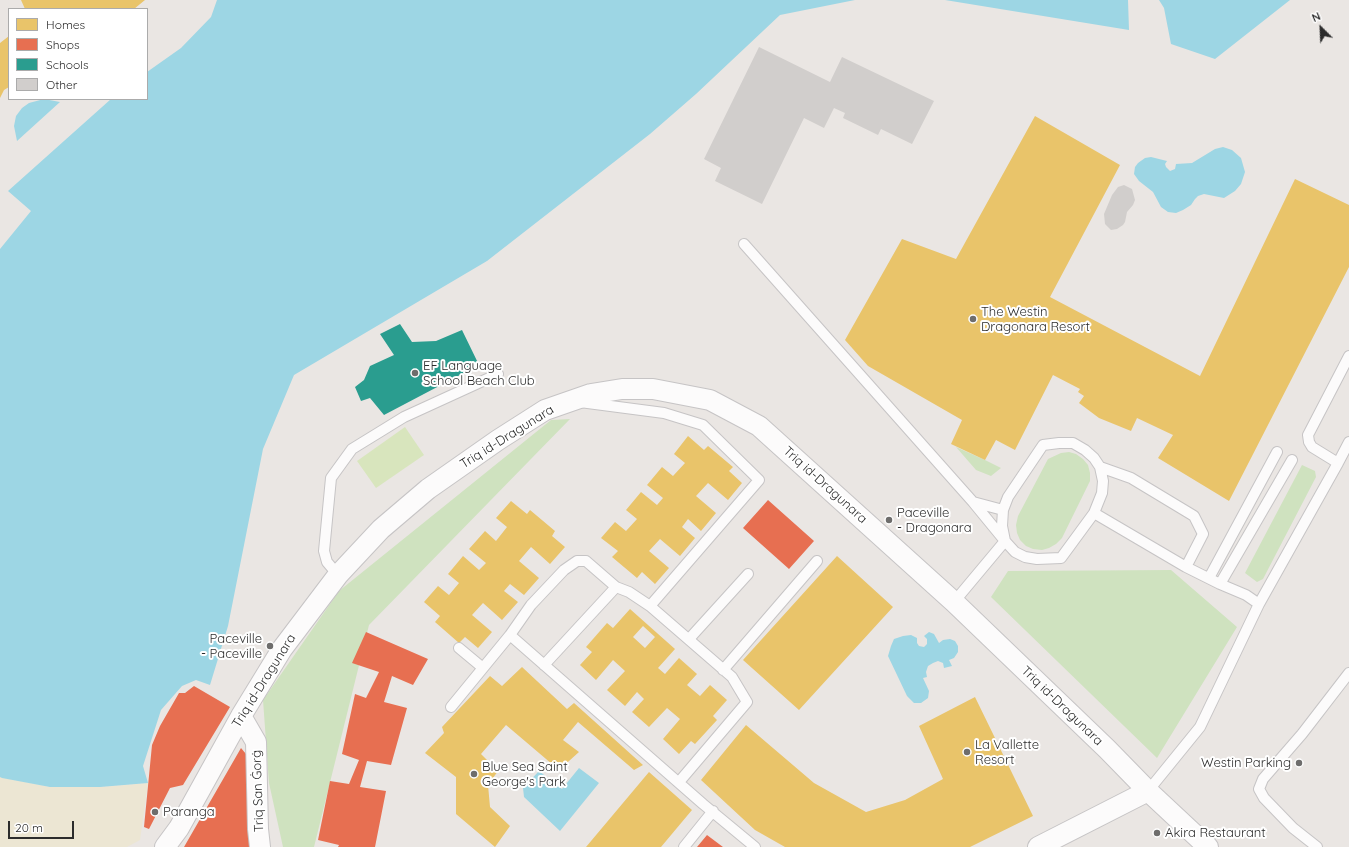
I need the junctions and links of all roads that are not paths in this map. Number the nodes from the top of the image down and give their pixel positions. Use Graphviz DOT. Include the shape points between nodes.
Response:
graph roads {
  1 [pos="744,244"];
  2 [pos="1349,356"];
  3 [pos="498,374"];
  4 [pos="569,401"];
  5 [pos="1349,442"];
  6 [pos="1277,452"];
  7 [pos="1292,460"];
  8 [pos="1338,463"];
  9 [pos="1100,467"];
  10 [pos="973,502"];
  11 [pos="1003,510"];
  12 [pos="1094,513"];
  13 [pos="1005,541"];
  14 [pos="817,561"];
  15 [pos="1186,567"];
  16 [pos="748,574"];
  17 [pos="338,575"];
  18 [pos="1209,578"];
  19 [pos="1220,584"];
  20 [pos="616,587"];
  21 [pos="954,602"];
  22 [pos="1259,604"];
  23 [pos="650,606"];
  24 [pos="510,635"];
  25 [pos="689,639"];
  26 [pos="459,648"];
  27 [pos="544,665"];
  28 [pos="483,668"];
  29 [pos="723,670"];
  30 [pos="1349,673"];
  31 [pos="452,707"];
  32 [pos="241,716"];
  33 [pos="679,782"];
  34 [pos="1148,791"];
  35 [pos="713,811"];
  36 [pos="166,847"];
  37 [pos="260,847"];
  38 [pos="684,847"];
  39 [pos="755,847"];
  40 [pos="1038,847"];
  41 [pos="1208,847"];
  42 [pos="1317,847"];
  1 -- 10 [label="lane"];
  2 -- 8 [label="lane" via="1308,435 1312,447"];
  3 -- 17 [label="lane" via="404,417 352,449 331,478 324,551 327,562"];
  4 -- 17 [label="street, Triq id-Dragunara" via="545,410 428,489 381,529"];
  4 -- 21 [label="street, Triq id-Dragunara" via="622,389 653,389 710,400 759,426"];
  4 -- 23 [label="lane" via="664,413 702,425 759,480"];
  5 -- 8 [label="lane"];
  6 -- 18 [label="lane"];
  7 -- 19 [label="lane"];
  8 -- 22 [label="lane"];
  9 -- 11 [label="lane" via="1086,450 1073,444 1043,445 1008,497"];
  9 -- 12 [label="lane" via="1104,481"];
  9 -- 15 [label="lane" via="1131,478 1194,516 1202,534"];
  10 -- 11 [label="lane"];
  10 -- 13 [label="lane"];
  11 -- 13 [label="lane" via="1002,526"];
  12 -- 13 [label="lane" via="1062,558 1026,557 1015,552"];
  12 -- 15 [label="lane"];
  13 -- 21 [label="lane"];
  14 -- 29 [label="lane"];
  15 -- 18 [label="lane"];
  16 -- 25 [label="lane"];
  17 -- 32 [label="street, Triq id-Dragunara" via="282,649"];
  18 -- 19 [label="lane"];
  19 -- 22 [label="lane" via="1246,595"];
  20 -- 23 [label="lane"];
  20 -- 24 [label="lane" via="586,560 577,561 564,570 531,605"];
  20 -- 27 [label="lane"];
  21 -- 34 [label="street, Triq id-Dragunara"];
  22 -- 34 [label="lane" via="1200,727"];
  23 -- 25 [label="lane"];
  24 -- 27 [label="lane"];
  24 -- 28 [label="lane"];
  25 -- 29 [label="lane"];
  26 -- 28 [label="lane"];
  27 -- 33 [label="lane"];
  28 -- 31 [label="lane"];
  29 -- 33 [label="lane" via="732,677 747,702"];
  30 -- 42 [label="lane" via="1263,779 1259,789 1264,798 1293,828"];
  32 -- 36 [label="street, Triq id-Dragunara"];
  32 -- 37 [label="street, Triq San Ġorġ" via="256,742"];
  33 -- 35 [label="lane"];
  34 -- 40 [label="street"];
  34 -- 41 [label="street, Triq id-Dragunara"];
  35 -- 38 [label="lane"];
  35 -- 39 [label="lane"];
}
